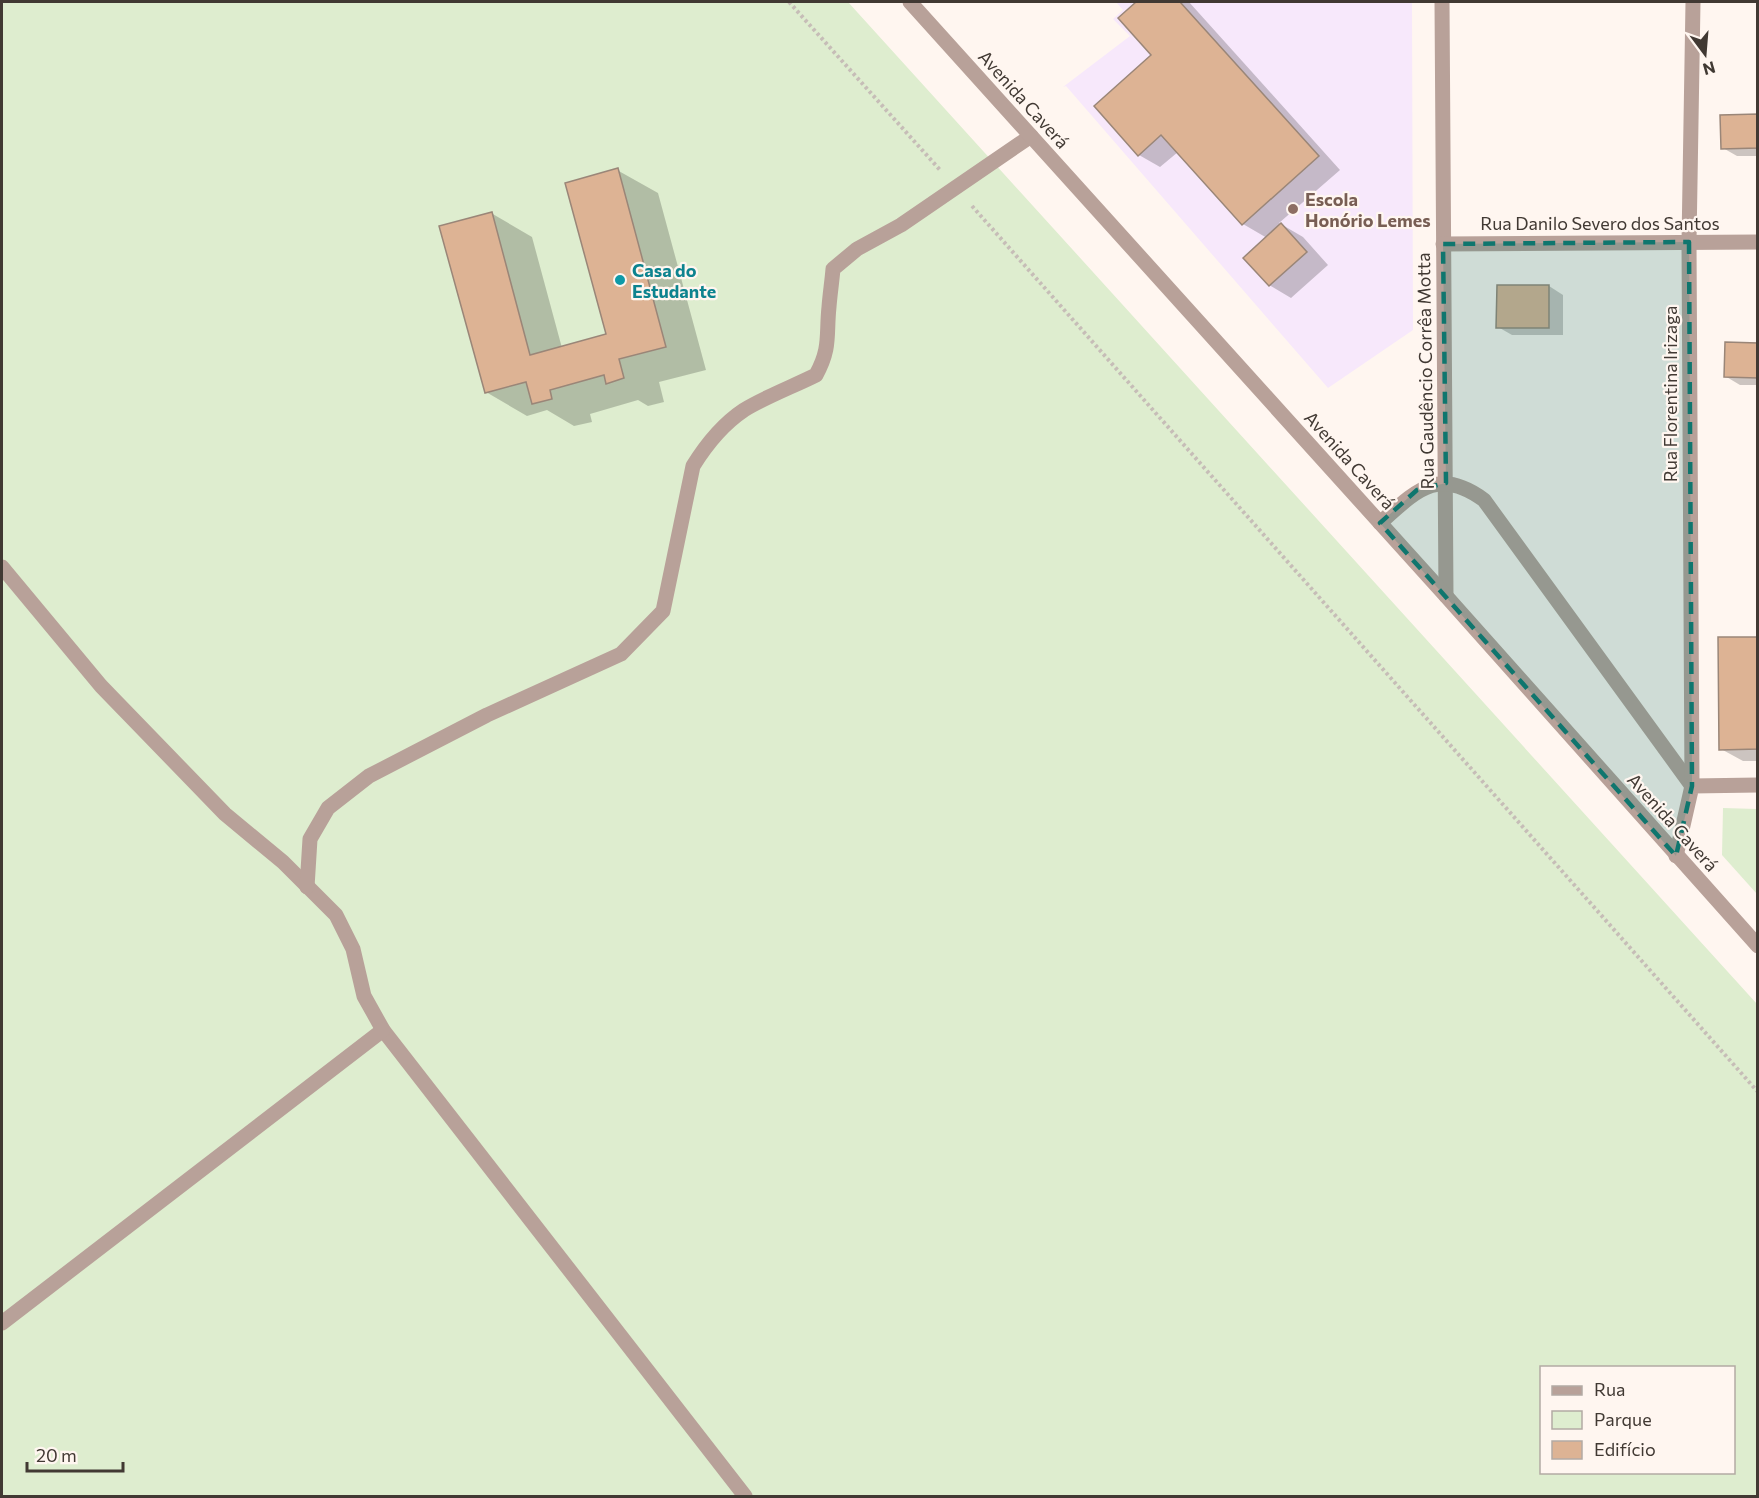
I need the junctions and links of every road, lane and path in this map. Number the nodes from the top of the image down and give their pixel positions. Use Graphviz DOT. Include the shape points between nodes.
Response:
graph roads {
  1 [pos="789,2"];
  2 [pos="910,2"];
  3 [pos="1442,2"];
  4 [pos="1693,2"];
  5 [pos="1031,136"];
  6 [pos="956,188"];
  7 [pos="1689,242"];
  8 [pos="1758,242"];
  9 [pos="1443,244"];
  10 [pos="1446,483"];
  11 [pos="1380,523"];
  12 [pos="2,567"];
  13 [pos="1446,596"];
  14 [pos="1758,785"];
  15 [pos="1692,786"];
  16 [pos="1676,856"];
  17 [pos="307,887"];
  18 [pos="1758,946"];
  19 [pos="383,1030"];
  20 [pos="1758,1092"];
  21 [pos="2,1323"];
  22 [pos="745,1497"];
  1 -- 6 [label="path"];
  2 -- 5 [label="street, Avenida Caverá"];
  3 -- 9 [label="street, Rua Gaudêncio Corrêa Motta"];
  4 -- 7 [label="street, Rua Florentina Irizaga"];
  5 -- 6 [label="street"];
  5 -- 11 [label="street, Avenida Caverá"];
  6 -- 17 [label="street" via="857,249 833,269 828,346 816,375 744,410 724,425 701,452 693,466 663,611 621,654 487,715 369,776 328,808 310,839"];
  6 -- 20 [label="path"];
  7 -- 8 [label="street, Rua Danilo Severo dos Santos"];
  7 -- 9 [label="street, Rua Danilo Severo dos Santos"];
  7 -- 15 [label="street, Rua Florentina Irizaga"];
  9 -- 10 [label="street, Rua Gaudêncio Corrêa Motta"];
  10 -- 11 [label="street" via="1417,490"];
  10 -- 13 [label="street, Rua Gaudêncio Corrêa Motta"];
  10 -- 15 [label="street" via="1470,489 1484,500"];
  11 -- 13 [label="street, Avenida Caverá"];
  12 -- 17 [label="street" via="101,686 225,814"];
  13 -- 16 [label="street, Avenida Caverá"];
  14 -- 15 [label="street"];
  15 -- 16 [label="street, Rua Florentina Irizaga"];
  16 -- 18 [label="street, Avenida Caverá"];
  17 -- 19 [label="street" via="336,915 353,949 364,996"];
  19 -- 21 [label="street"];
  19 -- 22 [label="street"];
}
